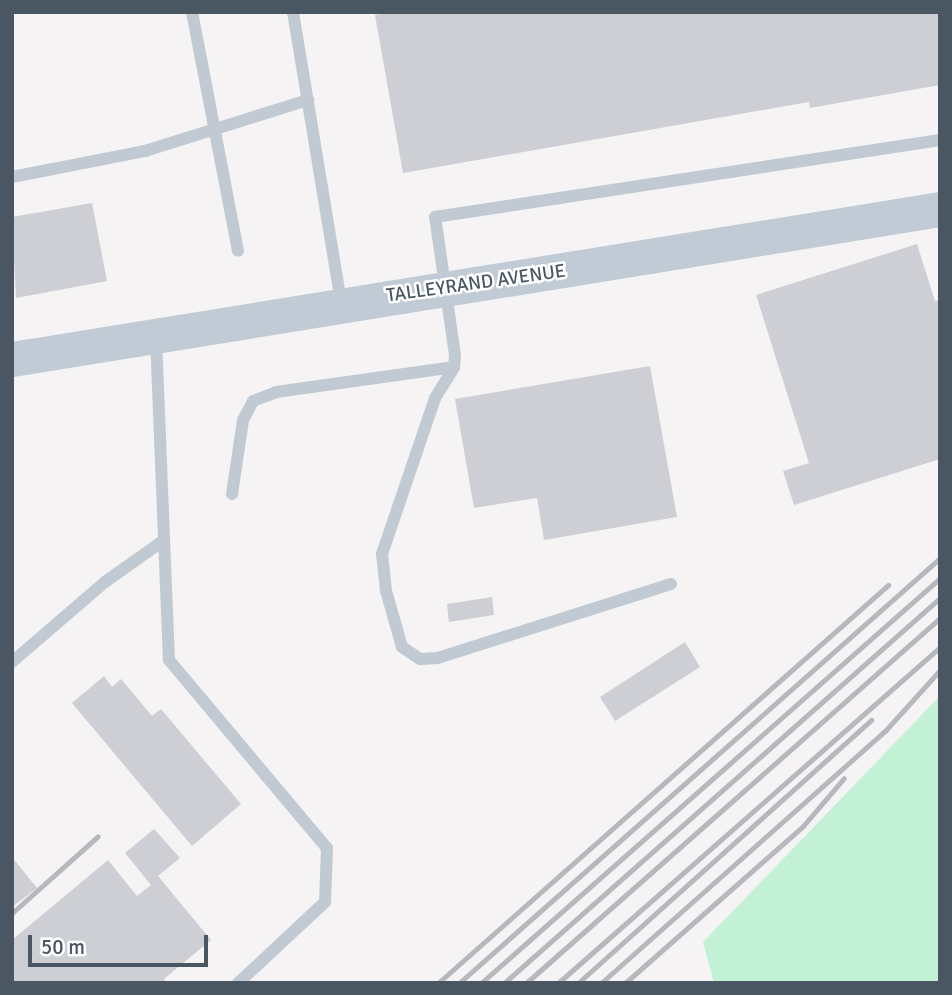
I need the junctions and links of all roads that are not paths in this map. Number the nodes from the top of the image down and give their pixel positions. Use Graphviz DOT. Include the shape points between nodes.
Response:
graph roads {
  1 [pos="192,12"];
  2 [pos="293,12"];
  3 [pos="308,100"];
  4 [pos="213,127"];
  5 [pos="940,140"];
  6 [pos="12,177"];
  7 [pos="940,209"];
  8 [pos="238,251"];
  9 [pos="446,288"];
  10 [pos="341,303"];
  11 [pos="156,334"];
  12 [pos="12,359"];
  13 [pos="454,367"];
  14 [pos="232,494"];
  15 [pos="164,540"];
  16 [pos="671,584"];
  17 [pos="12,662"];
  18 [pos="238,983"];
  1 -- 4 [label="lane"];
  2 -- 3 [label="lane"];
  3 -- 4 [label="lane"];
  3 -- 10 [label="lane"];
  4 -- 6 [label="lane" via="145,151"];
  4 -- 8 [label="lane"];
  5 -- 9 [label="lane" via="435,217"];
  7 -- 9 [label="street, TALLEYRAND AVENUE"];
  9 -- 10 [label="street, TALLEYRAND AVENUE"];
  9 -- 13 [label="lane"];
  10 -- 11 [label="street, TALLEYRAND AVENUE"];
  11 -- 12 [label="street, TALLEYRAND AVENUE"];
  11 -- 15 [label="lane"];
  13 -- 14 [label="lane" via="276,392 253,401 243,420"];
  13 -- 16 [label="lane" via="435,398 383,554 386,591 402,647 409,654 438,658"];
  15 -- 17 [label="lane" via="105,582"];
  15 -- 18 [label="lane" via="169,660 327,848 325,901"];
}
